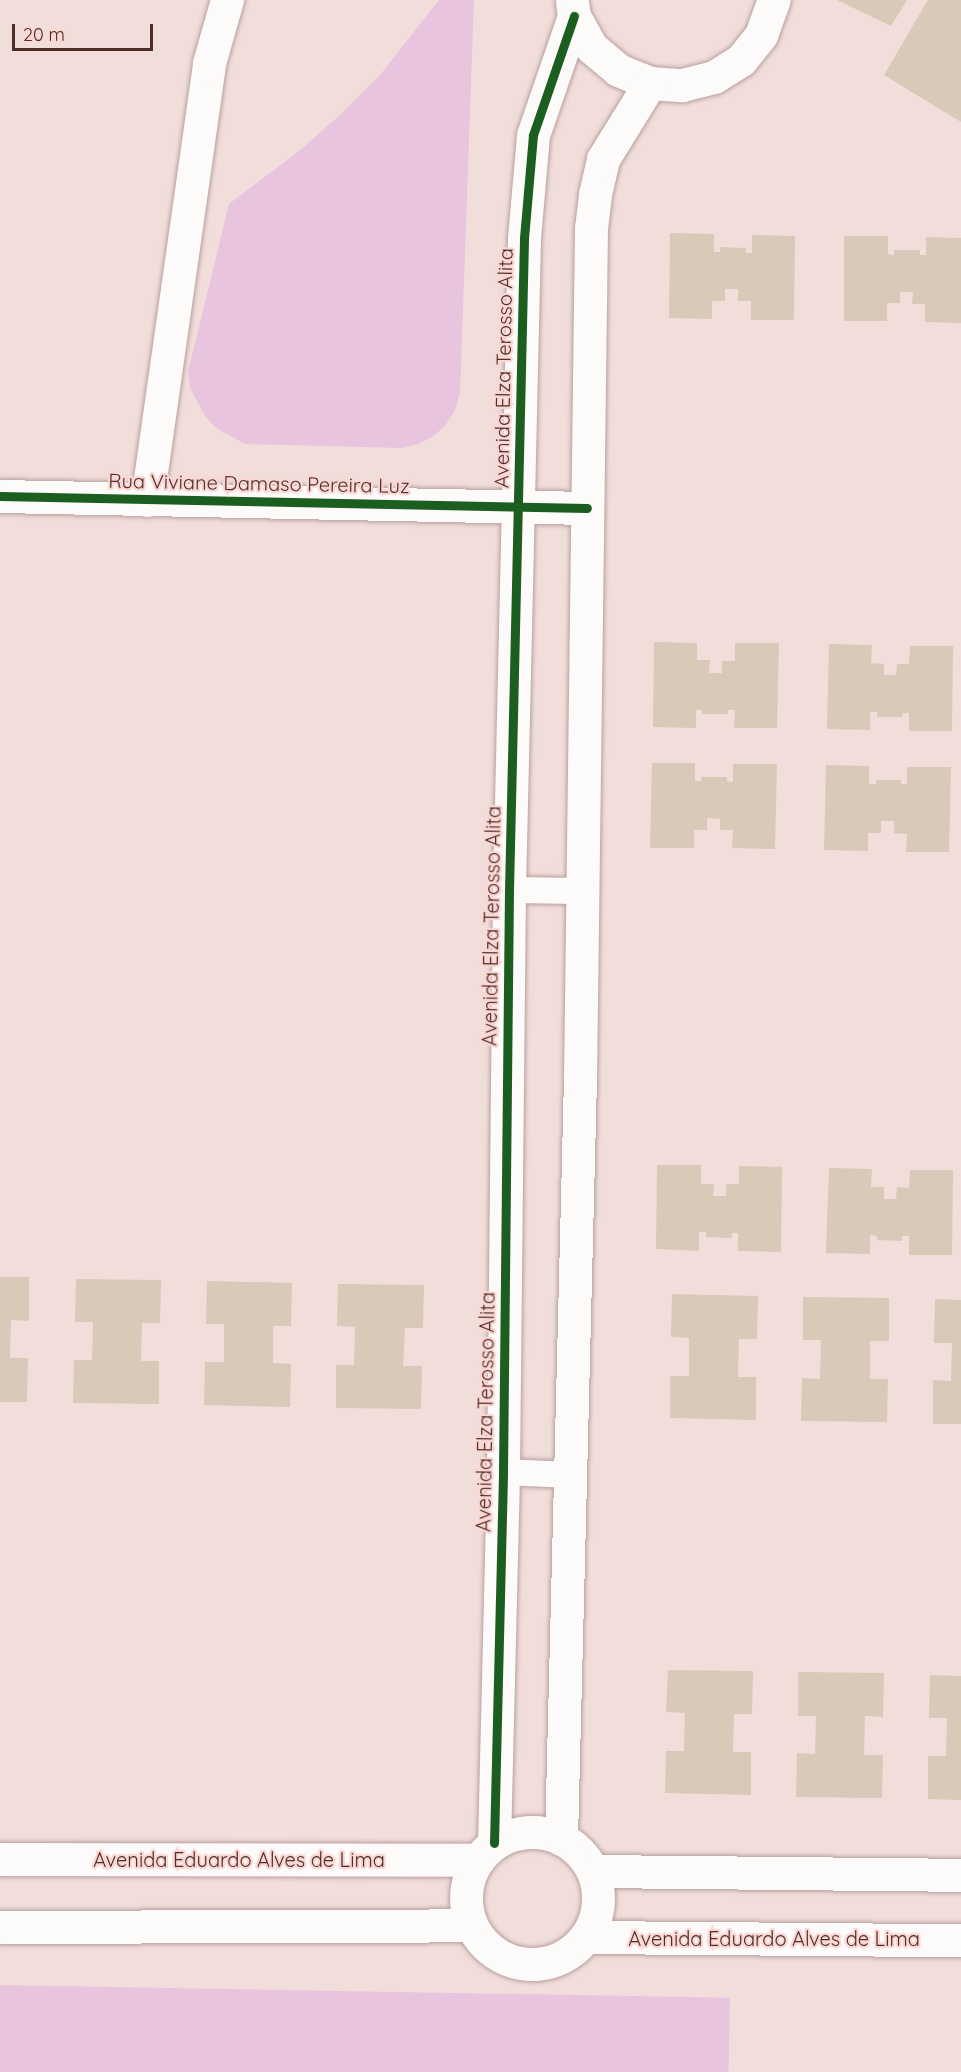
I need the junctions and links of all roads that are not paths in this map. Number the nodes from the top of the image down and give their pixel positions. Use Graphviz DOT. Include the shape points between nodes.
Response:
graph roads {
  1 [pos="227,0"];
  2 [pos="774,0"];
  3 [pos="573,8"];
  4 [pos="650,83"];
  5 [pos="0,496"];
  6 [pos="147,500"];
  7 [pos="518,504"];
  8 [pos="587,508"];
  9 [pos="509,890"];
  10 [pos="582,891"];
  11 [pos="503,1472"];
  12 [pos="572,1474"];
  13 [pos="561,1839"];
  14 [pos="486,1852"];
  15 [pos="0,1859"];
  16 [pos="592,1871"];
  17 [pos="961,1875"];
  18 [pos="471,1925"];
  19 [pos="0,1927"];
  20 [pos="586,1937"];
  21 [pos="961,1940"];
  1 -- 6 [label="street" via="209,63"];
  2 -- 4 [label="street" via="761,35 741,60 714,77 682,85"];
  3 -- 4 [label="street" via="591,47 618,70"];
  3 -- 7 [label="street, Avenida Elza Terosso Alita" via="530,156 524,238"];
  4 -- 8 [label="street" via="603,159 595,194 591,228"];
  5 -- 6 [label="street, Rua Viviane Damaso Pereira Luz"];
  6 -- 7 [label="street, Rua Viviane Damaso Pereira Luz"];
  7 -- 8 [label="street, Rua Viviane Damaso Pereira Luz"];
  7 -- 9 [label="street, Avenida Elza Terosso Alita"];
  8 -- 10 [label="street"];
  9 -- 10 [label="lane"];
  9 -- 11 [label="street, Avenida Elza Terosso Alita"];
  10 -- 12 [label="street"];
  11 -- 12 [label="lane"];
  11 -- 14 [label="street, Avenida Elza Terosso Alita"];
  12 -- 13 [label="street"];
  13 -- 14 [label="street" via="538,1833 515,1834"];
  13 -- 16 [label="street" via="580,1852"];
  14 -- 15 [label="street, Avenida Eduardo Alves de Lima"];
  14 -- 18 [label="street" via="468,1881 465,1904"];
  16 -- 17 [label="street"];
  16 -- 20 [label="street" via="598,1893 596,1916"];
  18 -- 19 [label="street"];
  18 -- 20 [label="street" via="484,1945 503,1958 525,1964 549,1963 569,1953"];
  20 -- 21 [label="street, Avenida Eduardo Alves de Lima"];
}
